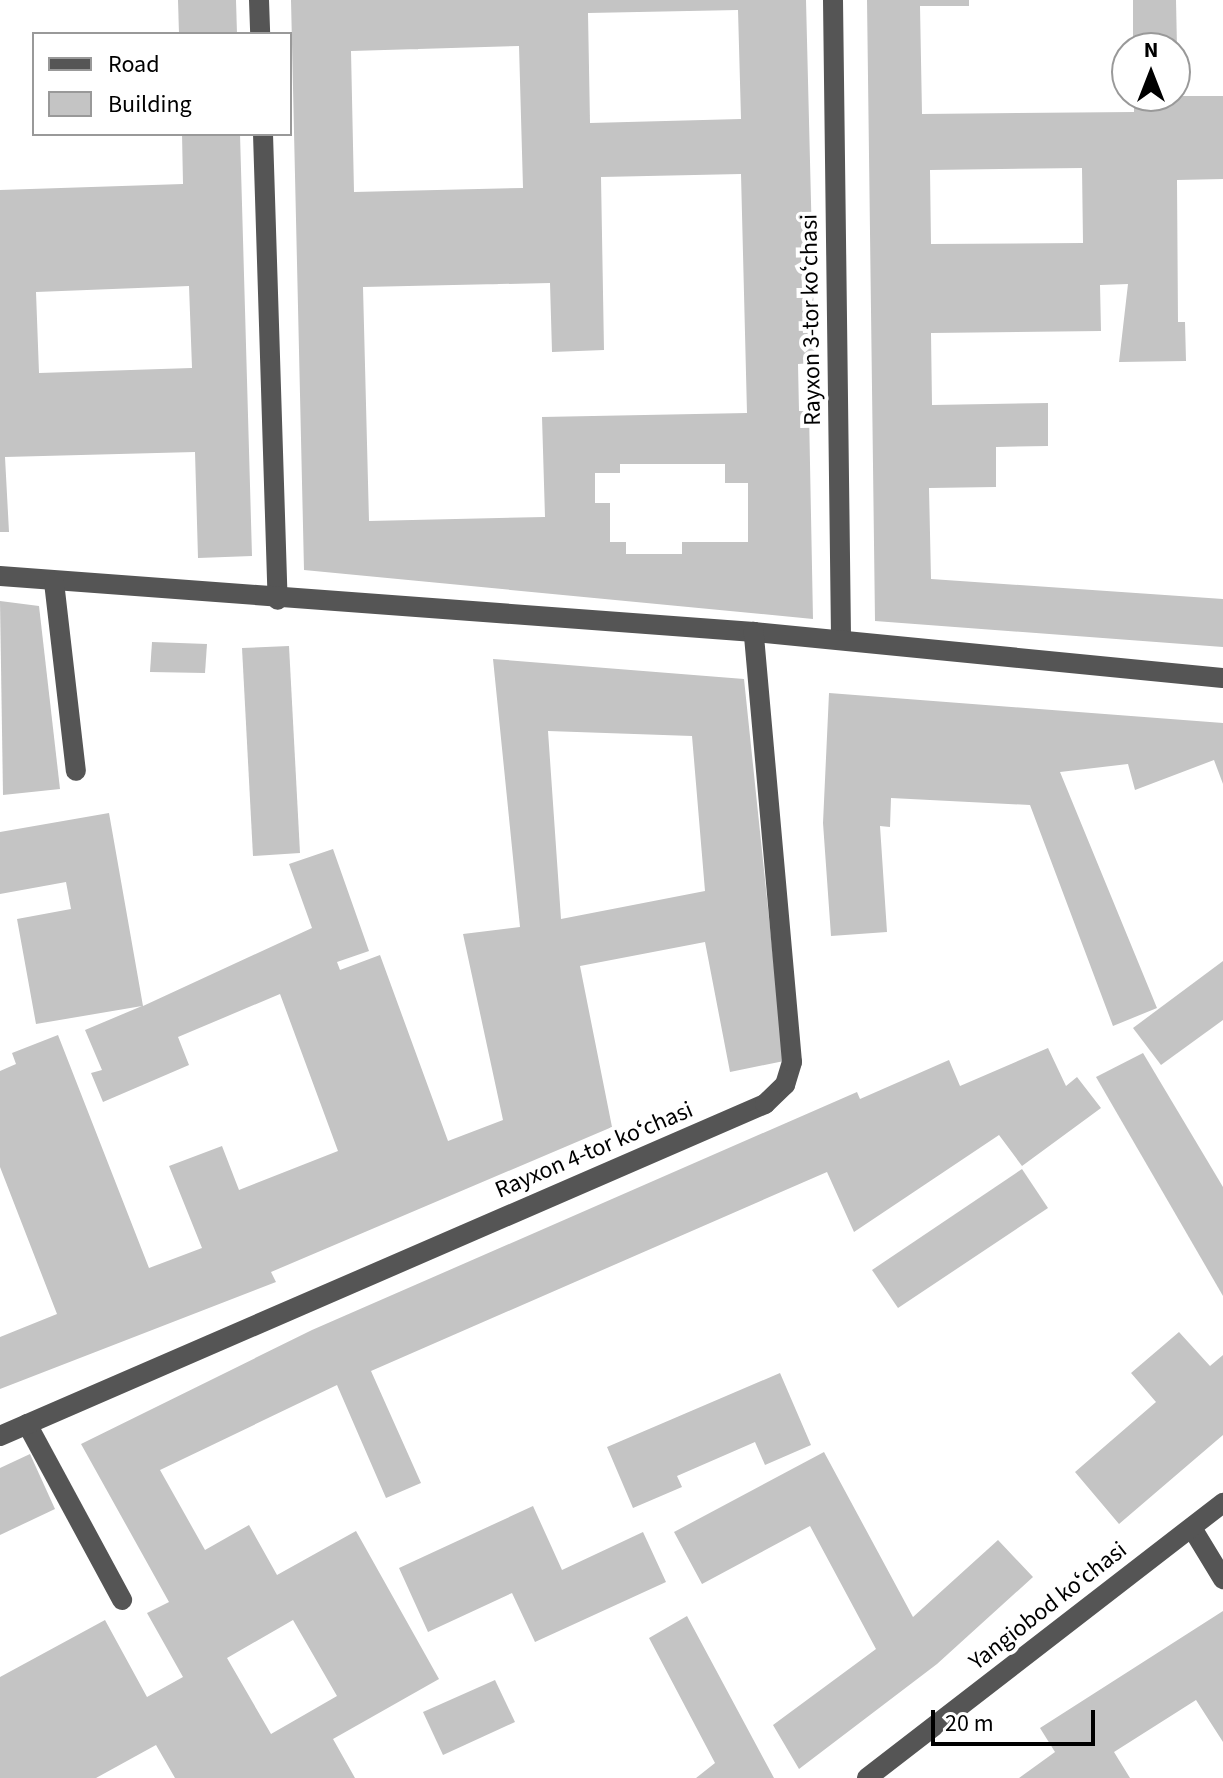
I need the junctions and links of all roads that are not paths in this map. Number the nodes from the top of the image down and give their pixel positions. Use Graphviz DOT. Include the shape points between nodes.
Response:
graph roads {
  1 [pos="259,0"];
  2 [pos="833,0"];
  3 [pos="260,32"];
  4 [pos="263,136"];
  5 [pos="0,576"];
  6 [pos="54,582"];
  7 [pos="278,600"];
  8 [pos="754,632"];
  9 [pos="841,640"];
  10 [pos="1223,678"];
  11 [pos="76,771"];
  12 [pos="27,1424"];
  13 [pos="0,1436"];
  14 [pos="1223,1503"];
  15 [pos="1192,1528"];
  16 [pos="1223,1579"];
  17 [pos="122,1600"];
  18 [pos="867,1778"];
  1 -- 3 [label="street"];
  2 -- 9 [label="street, Rayxon 3-tor koʻchasi"];
  4 -- 7 [label="street"];
  5 -- 6 [label="street"];
  6 -- 7 [label="street"];
  6 -- 11 [label="street"];
  7 -- 8 [label="street"];
  8 -- 9 [label="street"];
  8 -- 12 [label="street, Rayxon 4-tor koʻchasi" via="792,1062 785,1085 765,1104"];
  9 -- 10 [label="street"];
  12 -- 13 [label="street, Rayxon 4-tor koʻchasi"];
  12 -- 17 [label="street"];
  14 -- 15 [label="street, Yangiobod koʻchasi"];
  15 -- 16 [label="street"];
  15 -- 18 [label="street, Yangiobod koʻchasi"];
}
